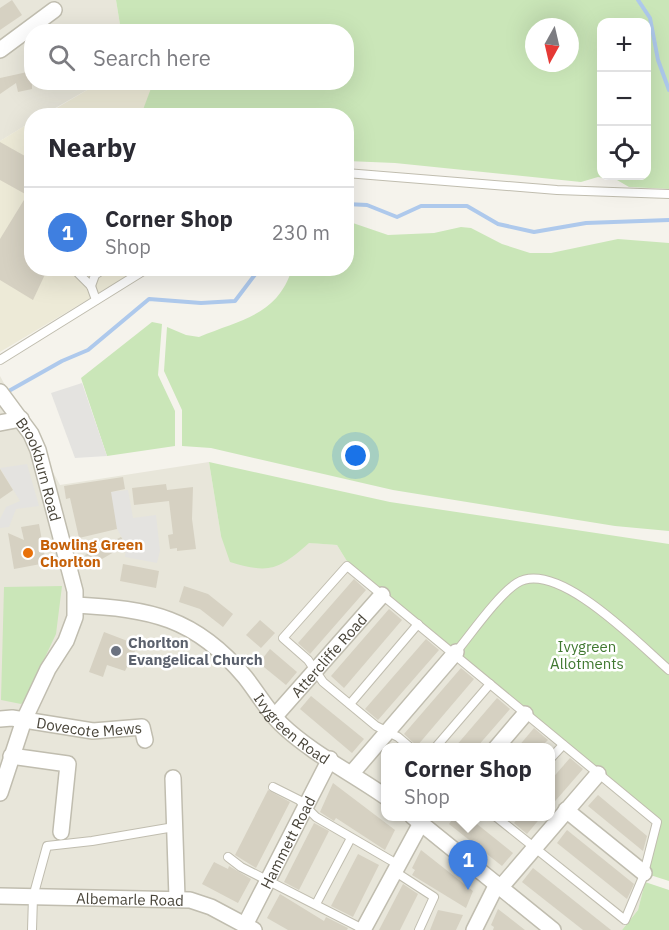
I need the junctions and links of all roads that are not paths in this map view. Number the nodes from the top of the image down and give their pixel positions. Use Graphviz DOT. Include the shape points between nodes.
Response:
graph roads {
  1 [pos="58,5"];
  2 [pos="34,24"];
  3 [pos="24,31"];
  4 [pos="0,50"];
  5 [pos="354,174"];
  6 [pos="669,194"];
  7 [pos="81,276"];
  8 [pos="95,276"];
  9 [pos="135,276"];
  10 [pos="91,286"];
  11 [pos="96,300"];
  12 [pos="0,360"];
  13 [pos="4,396"];
  14 [pos="21,418"];
  15 [pos="0,423"];
  16 [pos="382,595"];
  17 [pos="76,605"];
  18 [pos="418,624"];
  19 [pos="455,654"];
  20 [pos="669,670"];
  21 [pos="315,671"];
  22 [pos="490,684"];
  23 [pos="350,704"];
  24 [pos="525,714"];
  25 [pos="275,717"];
  26 [pos="0,719"];
  27 [pos="24,720"];
  28 [pos="387,731"];
  29 [pos="145,740"];
  30 [pos="405,743"];
  31 [pos="438,743"];
  32 [pos="500,743"];
  33 [pos="563,745"];
  34 [pos="555,754"];
  35 [pos="11,756"];
  36 [pos="330,759"];
  37 [pos="352,773"];
  38 [pos="598,774"];
  39 [pos="173,778"];
  40 [pos="273,787"];
  41 [pos="0,793"];
  42 [pos="381,793"];
  43 [pos="305,806"];
  44 [pos="566,810"];
  45 [pos="425,821"];
  46 [pos="503,821"];
  47 [pos="174,827"];
  48 [pos="61,832"];
  49 [pos="351,838"];
  50 [pos="533,848"];
  51 [pos="228,857"];
  52 [pos="395,868"];
  53 [pos="644,873"];
  54 [pos="267,880"];
  55 [pos="499,885"];
  56 [pos="0,896"];
  57 [pos="33,897"];
  58 [pos="177,898"];
  59 [pos="316,904"];
  60 [pos="249,928"];
  61 [pos="32,930"];
  62 [pos="363,930"];
  63 [pos="419,930"];
  64 [pos="474,930"];
  65 [pos="553,930"];
  1 -- 2 [label="street"];
  3 -- 4 [label="street"];
  5 -- 6 [label="lane" via="557,190"];
  7 -- 10 [label="lane"];
  8 -- 10 [label="lane"];
  9 -- 11 [label="lane"];
  10 -- 11 [label="lane"];
  11 -- 12 [label="lane"];
  13 -- 14 [label="street, Brookburn Road"];
  14 -- 15 [label="street"];
  14 -- 17 [label="street, Brookburn Road" via="32,434 43,465"];
  16 -- 18 [label="lane"];
  16 -- 21 [label="street, Attercliffe Road"];
  16 -- 21 [label="lane" via="347,566 283,638"];
  17 -- 25 [label="street, Ivygreen Road" via="141,611 186,626 234,664"];
  17 -- 27 [label="street, Brookburn Road" via="71,629"];
  18 -- 19 [label="lane"];
  18 -- 23 [label="lane"];
  19 -- 20 [label="lane" via="509,589 532,579 561,585 588,600"];
  19 -- 22 [label="lane"];
  19 -- 28 [label="street"];
  21 -- 23 [label="lane"];
  21 -- 25 [label="street, Attercliffe Road"];
  22 -- 24 [label="lane"];
  22 -- 31 [label="lane"];
  23 -- 28 [label="lane"];
  24 -- 32 [label="street"];
  24 -- 33 [label="lane"];
  25 -- 36 [label="street, Ivygreen Road"];
  26 -- 27 [label="street"];
  27 -- 29 [label="street, Dovecote Mews" via="93,731 142,727"];
  27 -- 35 [label="street, Brookburn Road"];
  28 -- 30 [label="lane"];
  28 -- 37 [label="street"];
  33 -- 34 [label="lane"];
  33 -- 38 [label="lane"];
  35 -- 41 [label="street, Brookburn Road"];
  35 -- 48 [label="street" via="68,764"];
  36 -- 37 [label="street, Ivygreen Road"];
  36 -- 43 [label="street, Hammett Road"];
  37 -- 42 [label="street, Ivygreen Road"];
  38 -- 44 [label="street"];
  38 -- 53 [label="lane" via="657,822"];
  39 -- 47 [label="street"];
  40 -- 43 [label="lane"];
  43 -- 49 [label="lane"];
  43 -- 54 [label="street, Hammett Road"];
  44 -- 50 [label="street"];
  44 -- 53 [label="street"];
  45 -- 52 [label="street"];
  45 -- 55 [label="street"];
  46 -- 50 [label="lane"];
  47 -- 57 [label="lane" via="46,846"];
  47 -- 58 [label="street"];
  49 -- 52 [label="lane"];
  49 -- 59 [label="lane"];
  50 -- 53 [label="lane" via="625,920"];
  50 -- 55 [label="street"];
  51 -- 54 [label="lane"];
  52 -- 62 [label="street"];
  52 -- 63 [label="lane" via="435,897"];
  54 -- 59 [label="lane"];
  54 -- 60 [label="street, Hammett Road"];
  55 -- 64 [label="street"];
  55 -- 65 [label="street"];
  56 -- 57 [label="street, Albemarle Road"];
  57 -- 58 [label="street, Albemarle Road"];
  57 -- 61 [label="lane"];
  58 -- 60 [label="street, Albemarle Road" via="211,907"];
  59 -- 62 [label="lane"];
}
